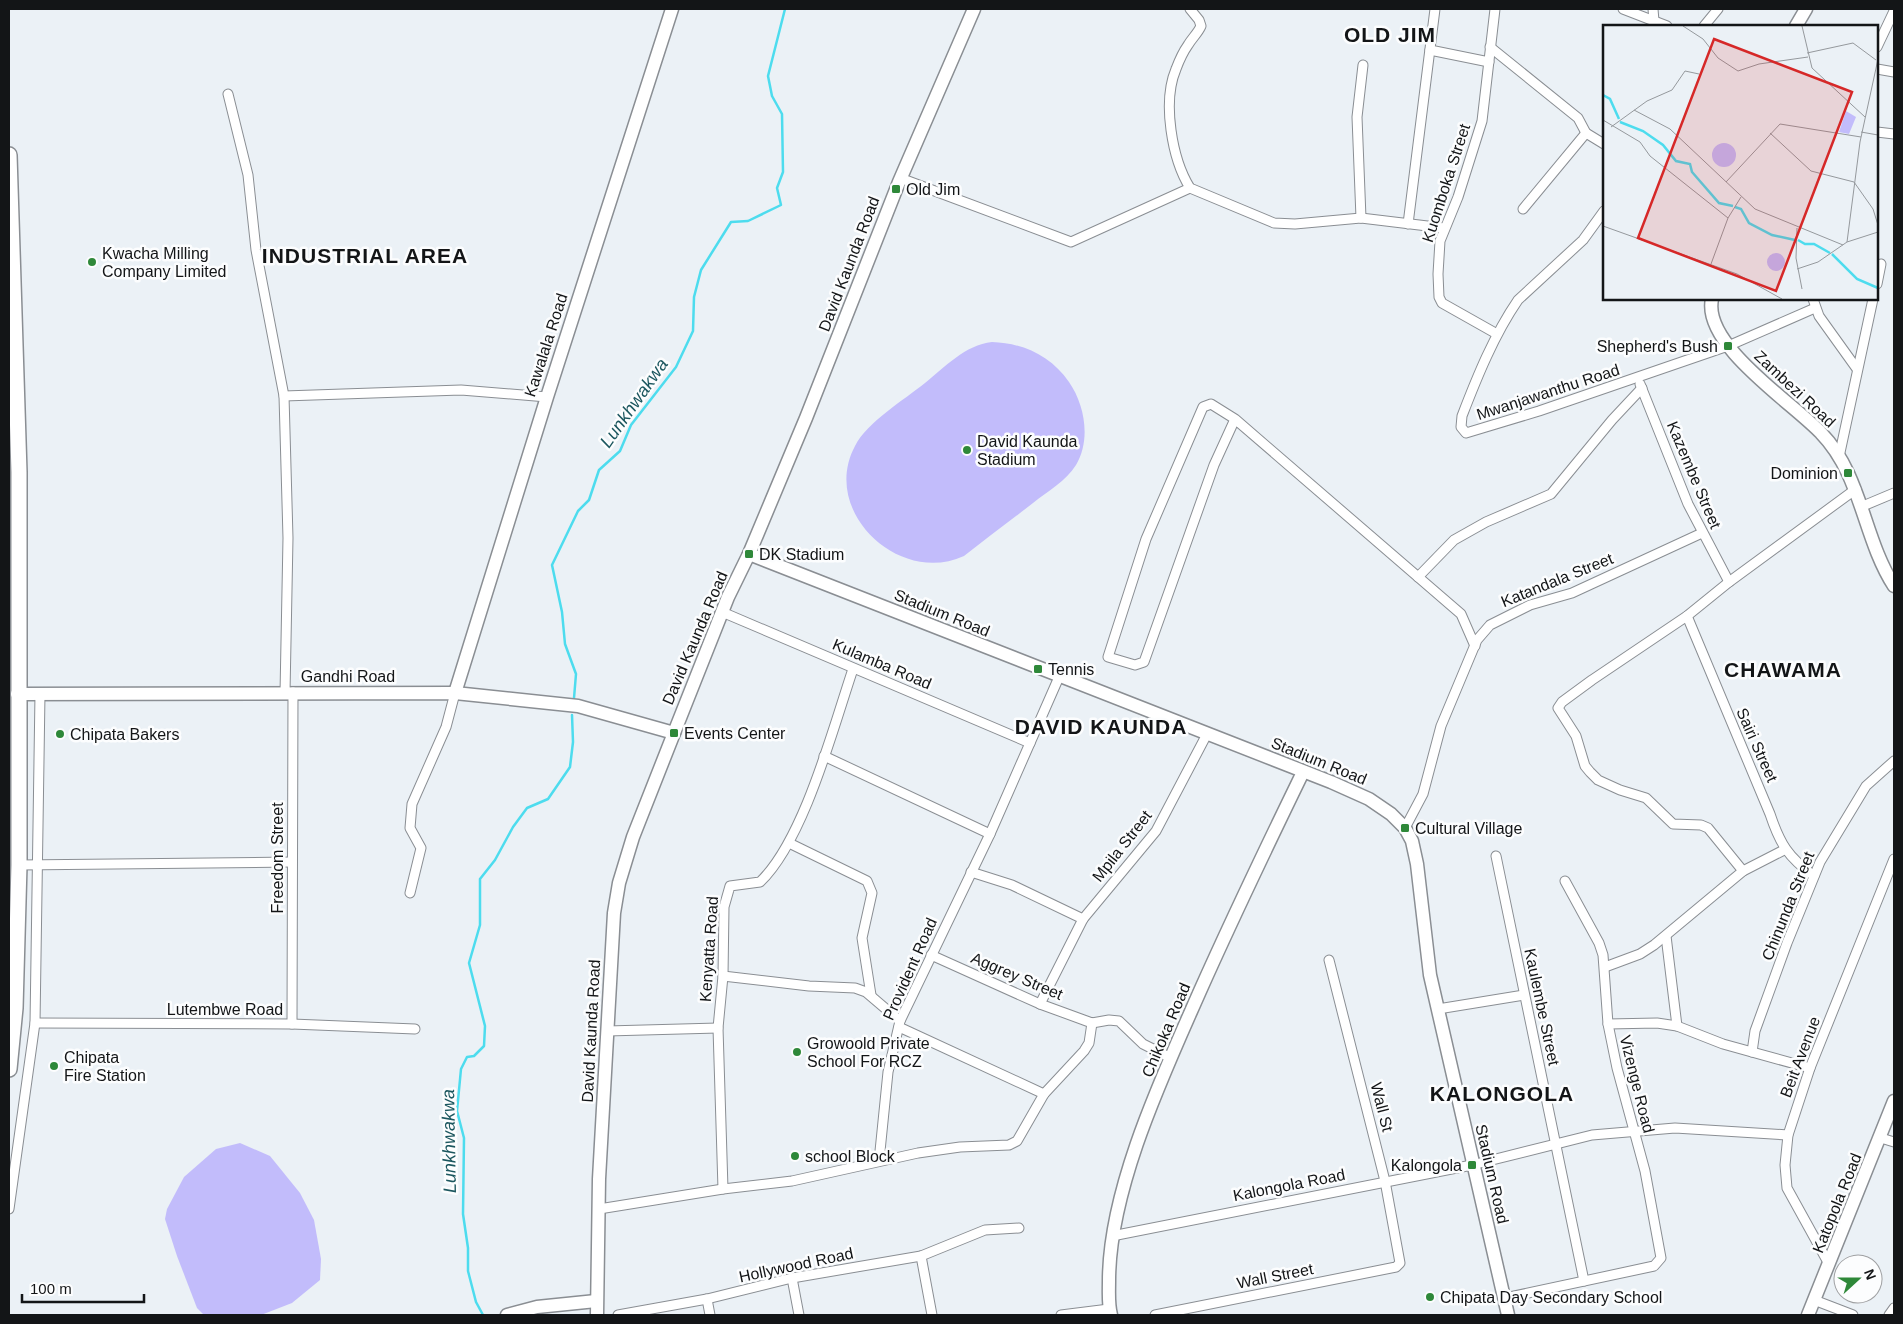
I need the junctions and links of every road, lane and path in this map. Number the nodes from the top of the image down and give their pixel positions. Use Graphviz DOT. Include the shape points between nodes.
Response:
graph roads {
  1 [pos="672,9"];
  2 [pos="974,9"];
  3 [pos="1190,9"];
  4 [pos="1435,9"];
  5 [pos="1495,9"];
  6 [pos="1623,9"];
  7 [pos="1653,9"];
  8 [pos="1718,9"];
  9 [pos="1806,9"];
  10 [pos="1894,11"];
  11 [pos="1654,21"];
  12 [pos="1664,25"];
  13 [pos="1705,25"];
  14 [pos="1797,25"];
  15 [pos="1878,44"];
  16 [pos="1490,47"];
  17 [pos="1430,50"];
  18 [pos="1489,62"];
  19 [pos="1363,66"];
  20 [pos="1878,69"];
  21 [pos="1894,72"];
  22 [pos="228,94"];
  23 [pos="1878,132"];
  24 [pos="1586,133"];
  25 [pos="1894,134"];
  26 [pos="1603,143"];
  27 [pos="9,154"];
  28 [pos="900,178"];
  29 [pos="1194,191"];
  30 [pos="1523,209"];
  31 [pos="1603,211"];
  32 [pos="1361,218"];
  33 [pos="1408,224"];
  34 [pos="1444,228"];
  35 [pos="1881,264"];
  36 [pos="1878,279"];
  37 [pos="1710,300"];
  38 [pos="1813,300"];
  39 [pos="1873,300"];
  40 [pos="1815,308"];
  41 [pos="1497,334"];
  42 [pos="1728,346"];
  43 [pos="1857,369"];
  44 [pos="1638,378"];
  45 [pos="1642,388"];
  46 [pos="284,396"];
  47 [pos="547,397"];
  48 [pos="1235,419"];
  49 [pos="1839,457"];
  50 [pos="14,471"];
  51 [pos="1856,489"];
  52 [pos="1894,493"];
  53 [pos="1863,506"];
  54 [pos="1702,533"];
  55 [pos="749,554"];
  56 [pos="1891,572"];
  57 [pos="1418,576"];
  58 [pos="1729,582"];
  59 [pos="1894,586"];
  60 [pos="722,612"];
  61 [pos="1687,616"];
  62 [pos="1475,646"];
  63 [pos="853,669"];
  64 [pos="1059,677"];
  65 [pos="289,692"];
  66 [pos="455,693"];
  67 [pos="17,694"];
  68 [pos="40,694"];
  69 [pos="674,732"];
  70 [pos="1206,734"];
  71 [pos="1030,743"];
  72 [pos="824,756"];
  73 [pos="1894,761"];
  74 [pos="1303,772"];
  75 [pos="1405,828"];
  76 [pos="990,834"];
  77 [pos="789,843"];
  78 [pos="1784,850"];
  79 [pos="1496,856"];
  80 [pos="1894,859"];
  81 [pos="292,862"];
  82 [pos="18,865"];
  83 [pos="36,866"];
  84 [pos="1743,871"];
  85 [pos="971,872"];
  86 [pos="1814,876"];
  87 [pos="1565,880"];
  88 [pos="410,893"];
  89 [pos="1083,919"];
  90 [pos="1666,936"];
  91 [pos="13,941"];
  92 [pos="931,955"];
  93 [pos="1330,960"];
  94 [pos="1605,967"];
  95 [pos="723,976"];
  96 [pos="871,995"];
  97 [pos="1524,995"];
  98 [pos="1040,1004"];
  99 [pos="1438,1009"];
  100 [pos="35,1022"];
  101 [pos="1092,1023"];
  102 [pos="292,1024"];
  103 [pos="900,1024"];
  104 [pos="1608,1024"];
  105 [pos="1677,1026"];
  106 [pos="718,1028"];
  107 [pos="415,1029"];
  108 [pos="607,1031"];
  109 [pos="1752,1052"];
  110 [pos="1171,1058"];
  111 [pos="1810,1068"];
  112 [pos="9,1069"];
  113 [pos="1044,1094"];
  114 [pos="1894,1101"];
  115 [pos="1634,1132"];
  116 [pos="1788,1135"];
  117 [pos="1880,1138"];
  118 [pos="1894,1142"];
  119 [pos="1555,1144"];
  120 [pos="879,1161"];
  121 [pos="1472,1165"];
  122 [pos="1385,1181"];
  123 [pos="723,1188"];
  124 [pos="599,1208"];
  125 [pos="9,1209"];
  126 [pos="1020,1228"];
  127 [pos="1112,1236"];
  128 [pos="920,1256"];
  129 [pos="1400,1263"];
  130 [pos="1830,1264"];
  131 [pos="792,1278"];
  132 [pos="1584,1281"];
  133 [pos="1505,1298"];
  134 [pos="707,1299"];
  135 [pos="596,1300"];
  136 [pos="1814,1300"];
  137 [pos="1894,1308"];
  138 [pos="1110,1312"];
  139 [pos="507,1315"];
  140 [pos="597,1315"];
  141 [pos="618,1315"];
  142 [pos="710,1315"];
  143 [pos="799,1315"];
  144 [pos="932,1315"];
  145 [pos="1061,1315"];
  146 [pos="1155,1315"];
  147 [pos="1508,1315"];
  148 [pos="1808,1315"];
  149 [pos="1853,1315"];
  150 [pos="1889,1315"];
  1 -- 47 [label="street, Kawalala Road"];
  2 -- 28 [label="street, David Kaunda Road"];
  3 -- 29 [label="street" via="1201,26 1175,72 1169,102 1173,143 1185,180"];
  4 -- 17 [label="street"];
  5 -- 16 [label="street, Kuomboka Street"];
  6 -- 11 [label="street"];
  7 -- 11 [label="street"];
  8 -- 13 [label="street"];
  9 -- 14 [label="street"];
  10 -- 15 [label="street"];
  11 -- 12 [label="street"];
  16 -- 18 [label="street, Kuomboka Street"];
  16 -- 24 [label="street" via="1578,118"];
  17 -- 18 [label="street"];
  17 -- 33 [label="street"];
  18 -- 34 [label="street, Kuomboka Street" via="1482,121 1458,197"];
  19 -- 32 [label="street" via="1357,117"];
  20 -- 21 [label="street"];
  22 -- 46 [label="street, Freedom Street" via="248,175 256,250"];
  23 -- 25 [label="street"];
  24 -- 26 [label="street"];
  24 -- 30 [label="street"];
  27 -- 50 [label="highway"];
  28 -- 29 [label="street" via="1071,242"];
  28 -- 55 [label="street, David Kaunda Road"];
  29 -- 32 [label="street" via="1274,223"];
  31 -- 41 [label="street, Mwanjawanthu Road" via="1583,240 1518,300"];
  32 -- 33 [label="street"];
  33 -- 34 [label="street"];
  34 -- 41 [label="street, Kuomboka Street" via="1438,274 1442,303"];
  35 -- 36 [label="street"];
  37 -- 42 [label="street, Zambezi Road"];
  38 -- 40 [label="street"];
  39 -- 43 [label="street"];
  40 -- 42 [label="street, Mwanjawanthu Road"];
  40 -- 43 [label="street"];
  41 -- 44 [label="street, Mwanjawanthu Road" via="1462,416 1461,427 1466,433"];
  42 -- 44 [label="street, Mwanjawanthu Road"];
  42 -- 49 [label="street, Zambezi Road" via="1747,368 1823,434"];
  43 -- 49 [label="street"];
  44 -- 45 [label="street, Kazembe Street"];
  45 -- 54 [label="street, Kazembe Street"];
  45 -- 57 [label="street" via="1551,494 1486,522 1454,540"];
  46 -- 47 [label="street" via="461,390"];
  46 -- 65 [label="street, Freedom Street"];
  47 -- 66 [label="street, Kawalala Road"];
  48 -- 48 [label="street" via="1211,404 1203,407 1146,539 1108,657 1135,665 1144,662 1214,465"];
  48 -- 57 [label="street"];
  49 -- 51 [label="street, Zambezi Road"];
  50 -- 67 [label="highway"];
  51 -- 53 [label="street, Zambezi Road"];
  51 -- 58 [label="street"];
  52 -- 53 [label="street"];
  53 -- 56 [label="street, Zambezi Road"];
  54 -- 58 [label="street, Kazembe Street"];
  54 -- 62 [label="street, Katandala Street" via="1579,589 1530,605 1490,625"];
  55 -- 60 [label="street, David Kaunda Road"];
  55 -- 64 [label="street, Stadium Road"];
  56 -- 59 [label="street, Zambezi Road"];
  57 -- 62 [label="street" via="1461,614"];
  58 -- 61 [label="street"];
  60 -- 63 [label="street, Kulamba Road"];
  60 -- 69 [label="street, David Kaunda Road"];
  61 -- 78 [label="street, Sairi Street"];
  61 -- 84 [label="street" via="1592,680 1558,708 1576,736 1585,766 1598,780 1646,798 1673,824 1708,828"];
  62 -- 75 [label="street, Katandala Street" via="1441,726 1422,794"];
  63 -- 71 [label="street, Kulamba Road"];
  63 -- 72 [label="street, Kenyatta Road"];
  64 -- 70 [label="street, Stadium Road"];
  64 -- 71 [label="street, Provident Road"];
  65 -- 66 [label="street, Gandhi Road"];
  65 -- 68 [label="street, Gandhi Road"];
  65 -- 81 [label="street, Freedom Street"];
  66 -- 69 [label="street, Gandhi Road" via="578,706"];
  66 -- 88 [label="street" via="446,727 412,804 410,828 421,848"];
  67 -- 68 [label="street, Gandhi Road"];
  67 -- 82 [label="highway"];
  68 -- 83 [label="street"];
  69 -- 108 [label="street, David Kaunda Road" via="633,837 619,883 614,913"];
  70 -- 74 [label="street, Stadium Road"];
  70 -- 89 [label="street, Mpila Street" via="1156,831"];
  71 -- 76 [label="street, Provident Road"];
  72 -- 76 [label="street"];
  72 -- 77 [label="street, Kenyatta Road"];
  73 -- 86 [label="street, Chinunda Street" via="1866,786"];
  74 -- 75 [label="street, Stadium Road" via="1369,799"];
  74 -- 110 [label="street, Chikoka Road" via="1240,902"];
  75 -- 99 [label="street, Stadium Road" via="1412,841 1417,864 1425,940"];
  76 -- 85 [label="street, Provident Road"];
  77 -- 95 [label="street, Kenyatta Road" via="760,882 735,884 728,890 724,907"];
  77 -- 96 [label="street" via="867,881 871,886 862,938"];
  78 -- 84 [label="street"];
  78 -- 86 [label="street, Sairi Street"];
  79 -- 97 [label="street, Kaulembe Street"];
  80 -- 111 [label="street, Beit Avenue"];
  81 -- 83 [label="street"];
  81 -- 102 [label="street, Freedom Street"];
  82 -- 83 [label="street"];
  82 -- 91 [label="highway"];
  83 -- 100 [label="street"];
  84 -- 90 [label="street"];
  85 -- 89 [label="street" via="1012,885"];
  85 -- 92 [label="street, Provident Road"];
  86 -- 109 [label="street, Chinunda Street" via="1755,1030"];
  87 -- 94 [label="street, Vizenge Road" via="1599,943"];
  89 -- 98 [label="street, Mpila Street"];
  90 -- 94 [label="street" via="1640,954"];
  90 -- 105 [label="street"];
  91 -- 112 [label="highway" via="15,1008"];
  92 -- 98 [label="street, Aggrey Street"];
  92 -- 103 [label="street, Provident Road"];
  93 -- 122 [label="street, Wall St"];
  94 -- 104 [label="street, Vizenge Road"];
  95 -- 96 [label="street" via="855,988"];
  95 -- 106 [label="street, Kenyatta Road"];
  96 -- 103 [label="street"];
  97 -- 99 [label="street"];
  97 -- 119 [label="street, Kaulembe Street"];
  98 -- 101 [label="street, Aggrey Street"];
  99 -- 121 [label="street, Stadium Road"];
  100 -- 102 [label="street, Lutembwe Road"];
  100 -- 125 [label="street"];
  101 -- 110 [label="street" via="1119,1022 1143,1044"];
  101 -- 113 [label="street" via="1089,1043 1084,1051"];
  102 -- 107 [label="street, Lutembwe Road"];
  103 -- 113 [label="street"];
  103 -- 120 [label="street, Provident Road" via="888,1072"];
  104 -- 105 [label="street"];
  104 -- 115 [label="street, Vizenge Road"];
  105 -- 109 [label="street"];
  106 -- 108 [label="street"];
  106 -- 123 [label="street, Kenyatta Road"];
  108 -- 124 [label="street, David Kaunda Road"];
  109 -- 111 [label="street"];
  110 -- 127 [label="street, Chikoka Road" via="1127,1177"];
  111 -- 116 [label="street, Beit Avenue"];
  113 -- 120 [label="street" via="1014,1144 960,1147"];
  114 -- 117 [label="street, Katopola Road"];
  115 -- 116 [label="street, Kalongola Road" via="1690,1128"];
  115 -- 119 [label="street, Kalongola Road" via="1592,1135"];
  115 -- 132 [label="street, Vizenge Road" via="1645,1171 1661,1258 1654,1266"];
  116 -- 130 [label="street, Beit Avenue" via="1787,1188"];
  117 -- 118 [label="street"];
  117 -- 130 [label="street, Katopola Road"];
  119 -- 121 [label="street, Kalongola Road"];
  119 -- 132 [label="street, Kaulembe Street"];
  120 -- 123 [label="street" via="792,1181"];
  121 -- 122 [label="street, Kalongola Road"];
  121 -- 133 [label="street, Stadium Road"];
  122 -- 127 [label="street, Kalongola Road"];
  122 -- 129 [label="street, Wall St"];
  123 -- 124 [label="street"];
  124 -- 135 [label="street, David Kaunda Road"];
  126 -- 128 [label="street, Hollywood Road" via="985,1230"];
  127 -- 138 [label="street, Chikoka Road"];
  128 -- 131 [label="street, Hollywood Road"];
  128 -- 144 [label="street"];
  129 -- 146 [label="street, Wall Street" via="1396,1267"];
  130 -- 136 [label="street, Katopola Road"];
  131 -- 134 [label="street, Hollywood Road"];
  131 -- 143 [label="street"];
  132 -- 133 [label="street, Vizenge Road"];
  133 -- 147 [label="street, Stadium Road"];
  134 -- 141 [label="street, Hollywood Road"];
  134 -- 142 [label="street"];
  135 -- 139 [label="street" via="544,1305"];
  135 -- 140 [label="street, David Kaunda Road"];
  136 -- 148 [label="street, Katopola Road"];
  136 -- 149 [label="street"];
  137 -- 150 [label="street"];
  138 -- 145 [label="street"];
}
